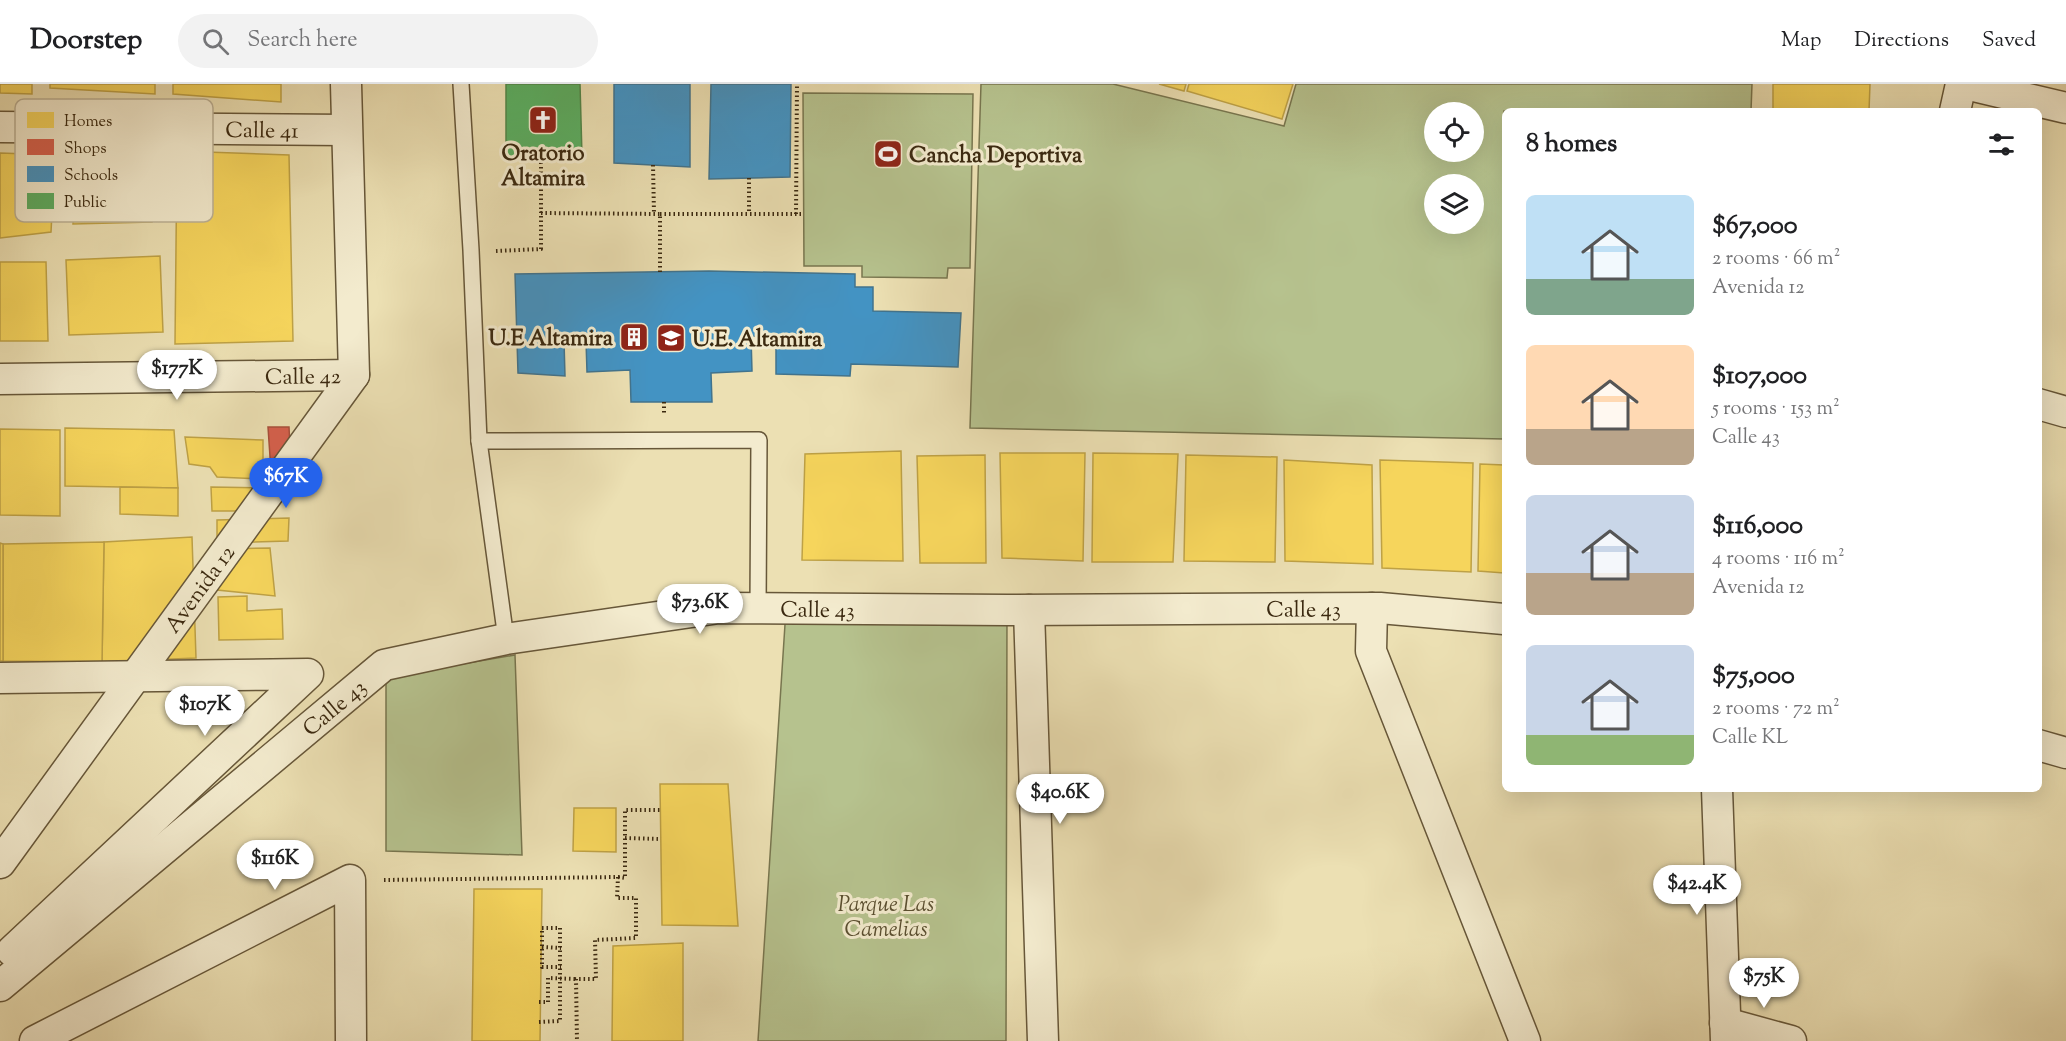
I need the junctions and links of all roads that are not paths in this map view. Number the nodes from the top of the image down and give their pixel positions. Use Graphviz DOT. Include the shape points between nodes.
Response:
graph roads {
  1 [pos="346,84"];
  2 [pos="461,84"];
  3 [pos="1963,84"];
  4 [pos="1956,108"];
  5 [pos="2066,108"];
  6 [pos="0,127"];
  7 [pos="15,127"];
  8 [pos="213,129"];
  9 [pos="346,130"];
  10 [pos="354,375"];
  11 [pos="0,379"];
  12 [pos="2042,405"];
  13 [pos="2066,412"];
  14 [pos="480,441"];
  15 [pos="1372,608"];
  16 [pos="758,609"];
  17 [pos="1029,610"];
  18 [pos="1502,619"];
  19 [pos="507,639"];
  20 [pos="0,678"];
  21 [pos="2042,746"];
  22 [pos="2066,753"];
  23 [pos="1717,792"];
  24 [pos="0,863"];
  25 [pos="0,962"];
  26 [pos="0,986"];
  27 [pos="1725,1032"];
  28 [pos="34,1041"];
  29 [pos="351,1041"];
  30 [pos="1043,1041"];
  31 [pos="1525,1041"];
  32 [pos="1791,1041"];
  1 -- 9 [label="street"];
  2 -- 14 [label="lane"];
  3 -- 4 [label="street"];
  3 -- 5 [label="street"];
  6 -- 7 [label="street, Calle 41"];
  8 -- 9 [label="street, Calle 41"];
  9 -- 10 [label="street"];
  10 -- 11 [label="street, Calle 42"];
  10 -- 24 [label="street, Avenida 12"];
  12 -- 13 [label="street"];
  14 -- 16 [label="lane" via="759,440"];
  14 -- 19 [label="lane"];
  15 -- 17 [label="street, Calle 43"];
  15 -- 18 [label="street, Calle 43"];
  15 -- 31 [label="street" via="1371,651"];
  16 -- 17 [label="street, Calle 43"];
  16 -- 19 [label="street, Calle 43" via="719,608"];
  17 -- 30 [label="street"];
  19 -- 26 [label="street, Calle 43" via="384,665"];
  20 -- 25 [label="street, Calle 43" via="308,674"];
  21 -- 22 [label="street"];
  23 -- 27 [label="street"];
  27 -- 32 [label="street"];
  28 -- 29 [label="street" via="350,880"];
}
